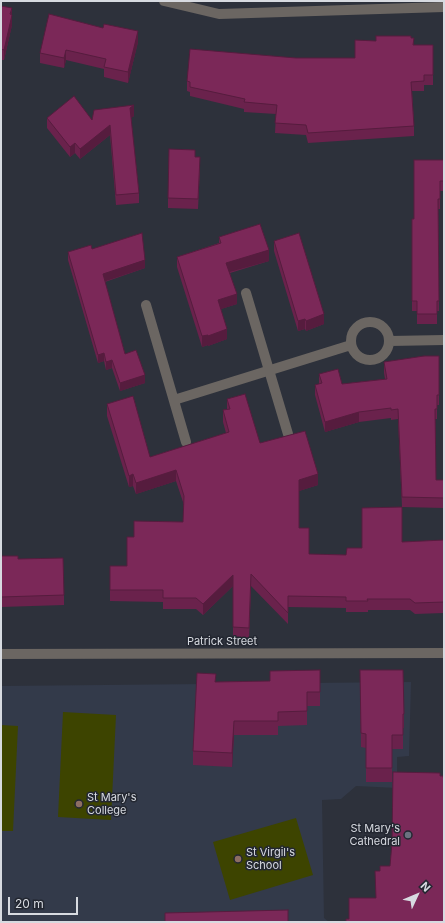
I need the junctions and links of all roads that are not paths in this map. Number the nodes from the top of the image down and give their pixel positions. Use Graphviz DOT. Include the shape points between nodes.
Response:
graph roads {
  1 [pos="164,1"];
  2 [pos="444,7"];
  3 [pos="246,294"];
  4 [pos="146,305"];
  5 [pos="444,340"];
  6 [pos="390,341"];
  7 [pos="351,345"];
  8 [pos="268,370"];
  9 [pos="174,400"];
  10 [pos="288,434"];
  11 [pos="186,442"];
  12 [pos="444,653"];
  13 [pos="1,654"];
  1 -- 2 [label="street" via="219,14"];
  3 -- 8 [label="street"];
  4 -- 9 [label="street"];
  5 -- 6 [label="street"];
  6 -- 7 [label="street" via="382,357 370,360 358,356"];
  6 -- 7 [label="street" via="385,329 374,322 368,322 357,327"];
  7 -- 8 [label="street"];
  8 -- 9 [label="street"];
  8 -- 10 [label="street"];
  9 -- 11 [label="street"];
  12 -- 13 [label="street, Patrick Street"];
}
